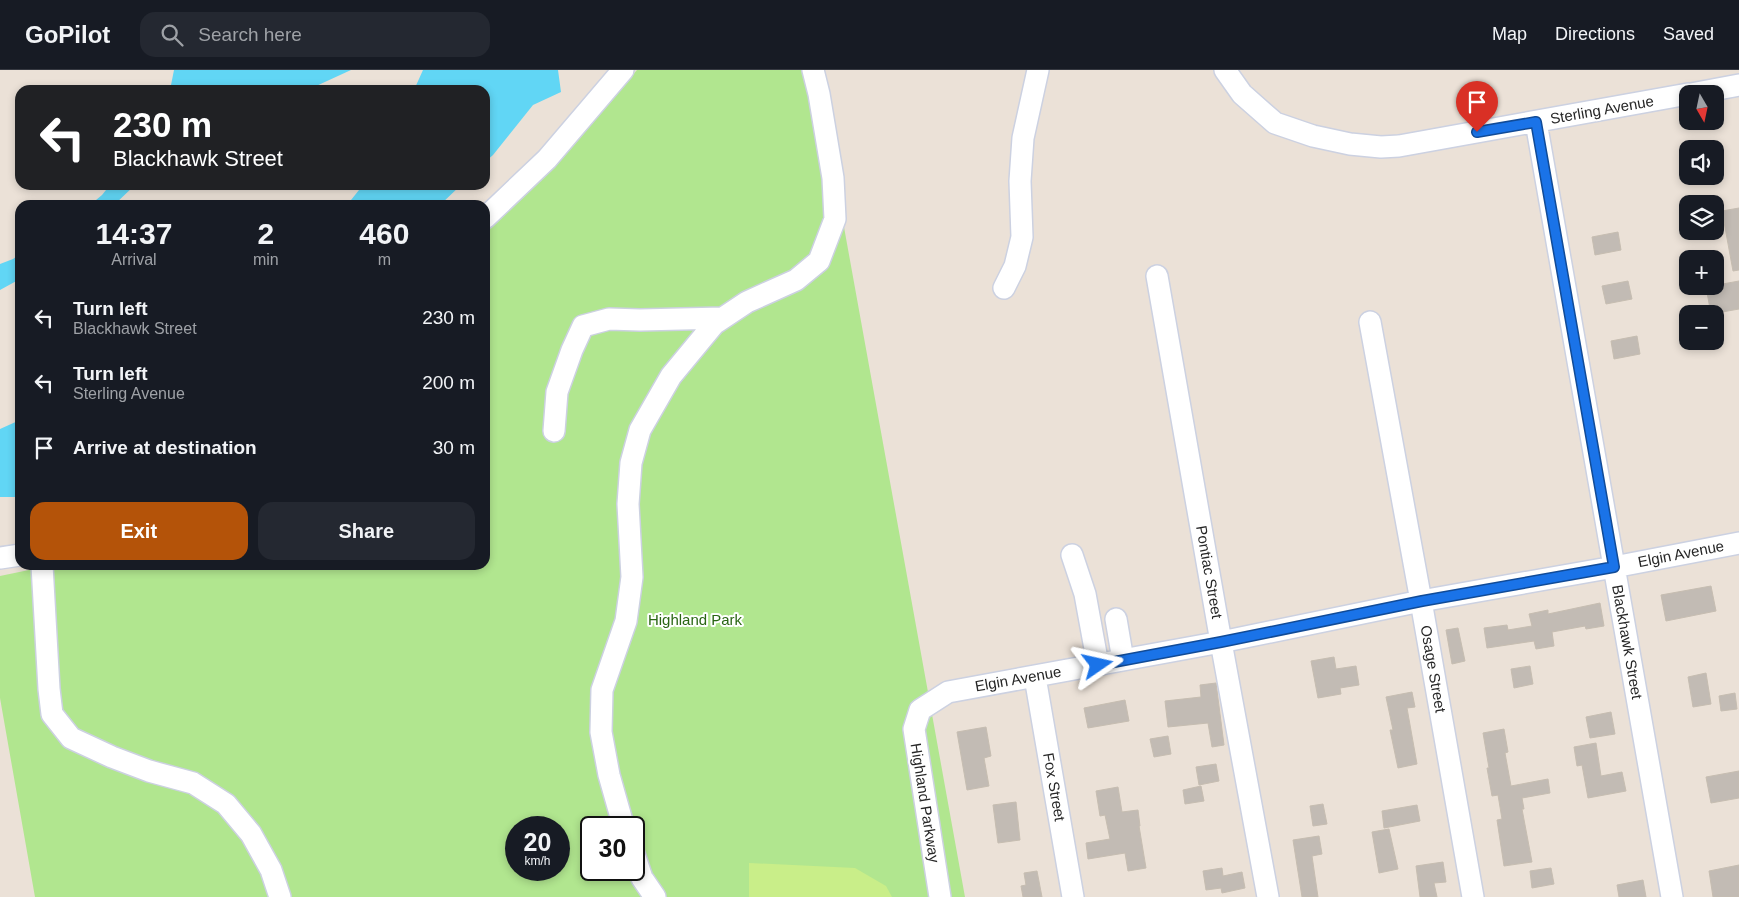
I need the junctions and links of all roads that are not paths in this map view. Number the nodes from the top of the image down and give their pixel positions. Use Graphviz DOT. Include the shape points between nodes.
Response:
graph roads {
  1 [pos="623,70"];
  2 [pos="813,70"];
  3 [pos="1038,70"];
  4 [pos="1225,70"];
  5 [pos="1739,85"];
  6 [pos="1724,88"];
  7 [pos="1679,96"];
  8 [pos="1536,122"];
  9 [pos="490,213"];
  10 [pos="1157,276"];
  11 [pos="1004,288"];
  12 [pos="723,318"];
  13 [pos="1370,322"];
  14 [pos="554,430"];
  15 [pos="1739,543"];
  16 [pos="1072,555"];
  17 [pos="15,556"];
  18 [pos="0,558"];
  19 [pos="1614,567"];
  20 [pos="42,570"];
  21 [pos="1422,601"];
  22 [pos="1116,619"];
  23 [pos="1221,642"];
  24 [pos="1123,660"];
  25 [pos="1098,665"];
  26 [pos="1035,677"];
  27 [pos="920,710"];
  28 [pos="621,816"];
  29 [pos="644,881"];
  30 [pos="280,897"];
  31 [pos="655,897"];
  32 [pos="940,897"];
  33 [pos="1074,897"];
  34 [pos="1268,897"];
  35 [pos="1473,897"];
  36 [pos="1672,897"];
  1 -- 9 [label="street" via="547,159"];
  2 -- 12 [label="street" via="833,178 834,219 819,261 796,280 747,302"];
  3 -- 11 [label="street" via="1023,138 1020,181 1022,237 1015,266"];
  4 -- 8 [label="street, Sterling Avenue" via="1242,94 1275,123 1350,144 1399,146"];
  5 -- 6 [label="street"];
  7 -- 8 [label="street, Sterling Avenue"];
  8 -- 19 [label="street, Blackhawk Street"];
  10 -- 23 [label="street, Pontiac Street"];
  12 -- 14 [label="street" via="609,319 583,326 558,392"];
  12 -- 28 [label="street" via="714,324 671,376 640,430 631,463 628,504 632,577 626,621 602,690 601,732"];
  13 -- 21 [label="street, Osage Street"];
  15 -- 19 [label="street, Elgin Avenue"];
  16 -- 25 [label="street" via="1085,594"];
  17 -- 18 [label="street"];
  19 -- 21 [label="street, Elgin Avenue"];
  19 -- 36 [label="street, Blackhawk Street"];
  20 -- 30 [label="street" via="52,714 71,738 149,771 193,783 226,804 251,834 271,870"];
  21 -- 23 [label="street, Elgin Avenue"];
  21 -- 35 [label="street, Osage Street"];
  22 -- 24 [label="street"];
  23 -- 24 [label="street, Elgin Avenue"];
  23 -- 34 [label="street, Pontiac Street"];
  24 -- 25 [label="street, Elgin Avenue"];
  25 -- 26 [label="street, Elgin Avenue"];
  26 -- 27 [label="street, Elgin Avenue" via="948,692"];
  26 -- 33 [label="street, Fox Street"];
  27 -- 32 [label="street, Highland Parkway" via="914,730"];
  29 -- 31 [label="street"];
}
